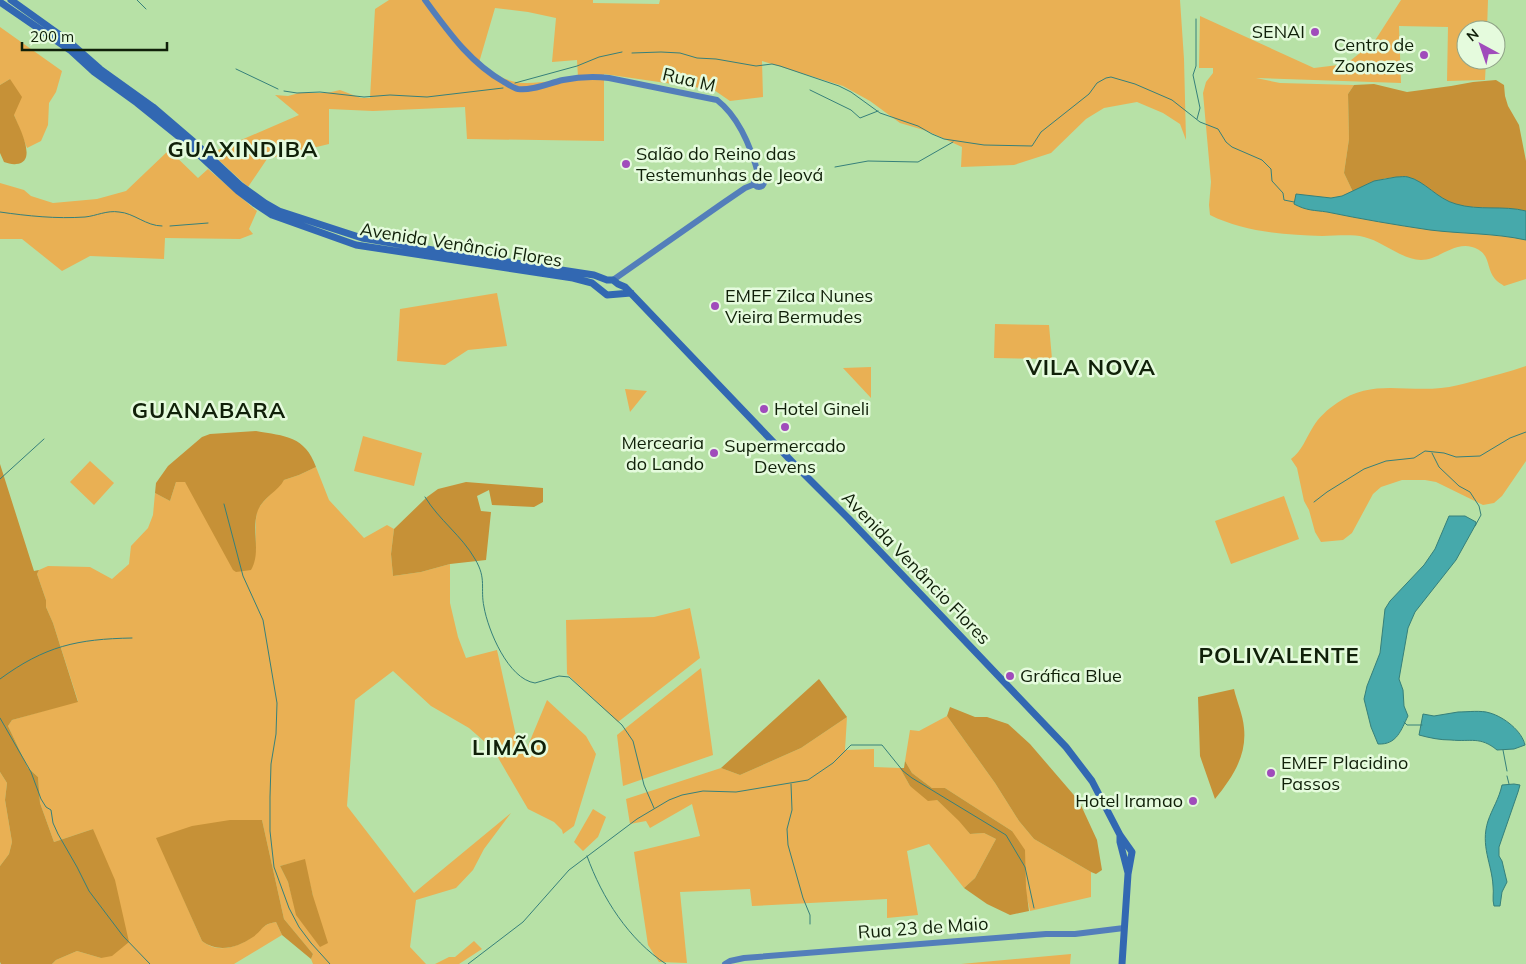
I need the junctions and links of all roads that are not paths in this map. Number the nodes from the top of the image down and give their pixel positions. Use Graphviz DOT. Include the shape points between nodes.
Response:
graph roads {
  1 [pos="11,0"];
  2 [pos="425,0"];
  3 [pos="0,2"];
  4 [pos="612,281"];
  5 [pos="602,291"];
  6 [pos="631,293"];
  7 [pos="610,295"];
  8 [pos="1124,928"];
  9 [pos="725,964"];
  10 [pos="1122,964"];
  1 -- 4 [label="main road, Avenida Venâncio Flores" via="67,40 105,74 153,107 240,185 279,211 362,238 594,275"];
  2 -- 4 [label="street, Rua M" via="468,55 516,89 565,79 609,78 717,100 729,110 744,134 759,177 755,184"];
  3 -- 5 [label="main road, Avenida Venâncio Flores" via="70,50 183,140 243,195 272,215 356,245 573,278 592,282"];
  4 -- 5 [label="main road" via="602,284"];
  4 -- 6 [label="main road, Avenida Venâncio Flores"];
  4 -- 7 [label="main road" via="617,292"];
  5 -- 7 [label="main road, Avenida Venâncio Flores"];
  6 -- 7 [label="main road"];
  6 -- 8 [label="main road, Avenida Venâncio Flores" via="1066,747 1092,781 1127,852"];
  8 -- 9 [label="street, Rua 23 de Maio" via="744,958"];
  8 -- 10 [label="main road, Avenida Venâncio Flores"];
}
